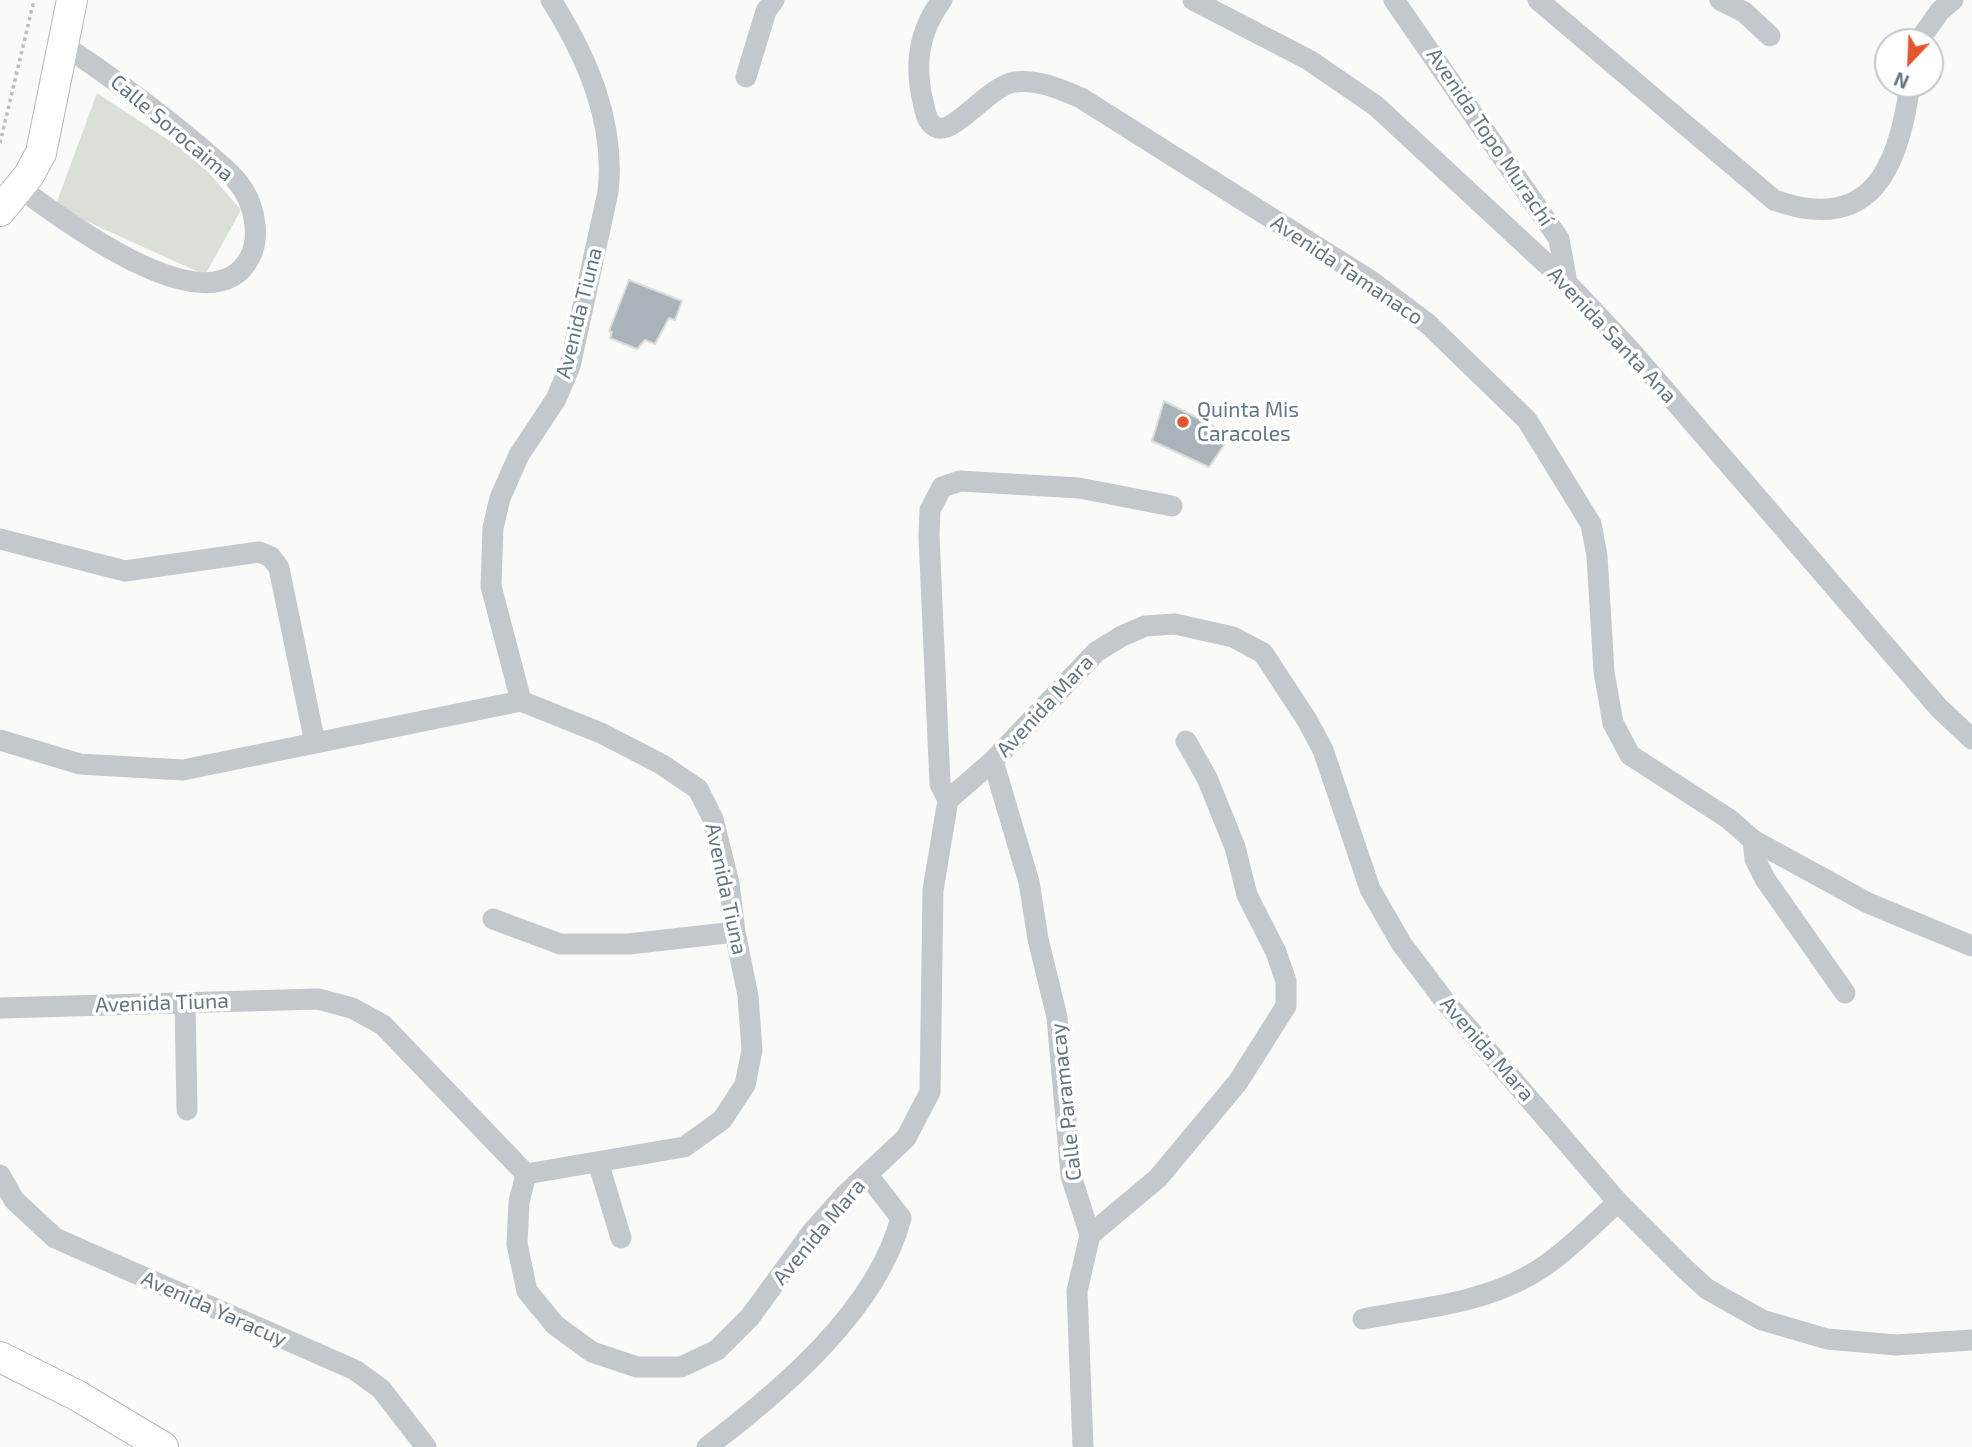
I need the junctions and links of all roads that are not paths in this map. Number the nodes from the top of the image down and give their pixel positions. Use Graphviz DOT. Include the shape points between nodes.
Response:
graph roads {
  1 [pos="72,0"];
  2 [pos="551,0"];
  3 [pos="774,0"];
  4 [pos="942,0"];
  5 [pos="1193,0"];
  6 [pos="1394,0"];
  7 [pos="1538,0"];
  8 [pos="1720,0"];
  9 [pos="1953,0"];
  10 [pos="1928,28"];
  11 [pos="1770,36"];
  12 [pos="62,44"];
  13 [pos="746,77"];
  14 [pos="1907,98"];
  15 [pos="20,188"];
  16 [pos="0,211"];
  17 [pos="1567,283"];
  18 [pos="1171,506"];
  19 [pos="0,540"];
  20 [pos="521,701"];
  21 [pos="0,740"];
  22 [pos="1972,740"];
  23 [pos="1186,741"];
  24 [pos="315,743"];
  25 [pos="993,761"];
  26 [pos="948,800"];
  27 [pos="1754,840"];
  28 [pos="493,919"];
  29 [pos="735,932"];
  30 [pos="1972,946"];
  31 [pos="1846,993"];
  32 [pos="185,1003"];
  33 [pos="0,1007"];
  34 [pos="187,1110"];
  35 [pos="598,1162"];
  36 [pos="526,1174"];
  37 [pos="867,1174"];
  38 [pos="0,1175"];
  39 [pos="1618,1202"];
  40 [pos="1090,1235"];
  41 [pos="621,1238"];
  42 [pos="1363,1319"];
  43 [pos="1972,1340"];
  44 [pos="0,1357"];
  45 [pos="163,1447"];
  46 [pos="426,1447"];
  47 [pos="707,1447"];
  48 [pos="1083,1447"];
  1 -- 12 [label="street"];
  2 -- 20 [label="street, Avenida Tiuna" via="584,56 602,112 611,162 570,366 556,399 519,455 493,528 491,586"];
  3 -- 13 [label="street" via="766,10"];
  4 -- 27 [label="street, Avenida Tamanaco" via="926,27 918,63 928,120 938,128 950,127 991,92 1013,82 1045,84 1081,98 1371,281 1429,324 1527,420 1591,524 1604,672 1613,723 1630,755"];
  5 -- 17 [label="street, Avenida Santa Ana" via="1309,60 1376,106"];
  6 -- 17 [label="street, Avenida Topo Murachí" via="1559,239"];
  7 -- 14 [label="street" via="1774,200 1799,209 1850,207 1888,170"];
  8 -- 11 [label="street" via="1744,12"];
  9 -- 10 [label="street"];
  12 -- 15 [label="street" via="44,141"];
  12 -- 15 [label="street, Calle Sorocaima" via="124,86 226,170 245,192 256,243 250,260 231,279 205,284 178,280 134,261 60,218"];
  15 -- 16 [label="street"];
  17 -- 22 [label="street, Avenida Santa Ana"];
  18 -- 26 [label="street" via="1079,488 960,481 942,487 930,510 929,536 940,784"];
  19 -- 24 [label="street" via="125,571 259,552 271,558 279,568"];
  20 -- 24 [label="street"];
  20 -- 29 [label="street, Avenida Tiuna" via="601,733 698,789 713,819"];
  21 -- 24 [label="street" via="80,764 183,770"];
  23 -- 40 [label="street" via="1207,778 1235,847 1247,895 1276,952 1286,981 1286,1006 1238,1082 1158,1178"];
  25 -- 26 [label="street, Avenida Mara"];
  25 -- 39 [label="street, Avenida Mara" via="1096,652 1145,626 1204,628 1263,653 1323,750 1370,889 1401,943 1444,1000"];
  25 -- 40 [label="street, Calle Paramacay" via="1029,882 1057,1017 1071,1176"];
  26 -- 37 [label="street, Avenida Mara" via="933,890 930,1092 906,1138"];
  27 -- 30 [label="street, Avenida Tamanaco" via="1868,903"];
  27 -- 31 [label="street" via="1755,859 1765,878"];
  28 -- 29 [label="street" via="560,944 629,944"];
  29 -- 35 [label="street, Avenida Tiuna" via="748,996 752,1050 745,1085 722,1120 684,1147"];
  32 -- 33 [label="street, Avenida Tiuna"];
  32 -- 34 [label="street"];
  32 -- 36 [label="street, Avenida Tiuna" via="318,999 352,1008 383,1024"];
  35 -- 36 [label="street, Avenida Tiuna"];
  35 -- 41 [label="street"];
  36 -- 37 [label="street, Avenida Mara" via="517,1244 527,1291 555,1325 592,1352 637,1367 681,1367 718,1350 734,1334 812,1232"];
  37 -- 47 [label="street" via="901,1218 895,1244 818,1352 787,1384"];
  38 -- 46 [label="street, Avenida Yaracuy" via="13,1200 55,1238 355,1370 381,1389"];
  39 -- 42 [label="street" via="1532,1274 1500,1289 1463,1302"];
  39 -- 43 [label="street, Avenida Mara" via="1707,1289 1762,1320 1827,1339 1864,1344"];
  40 -- 48 [label="street" via="1077,1291"];
  44 -- 45 [label="street" via="78,1396"];
}
